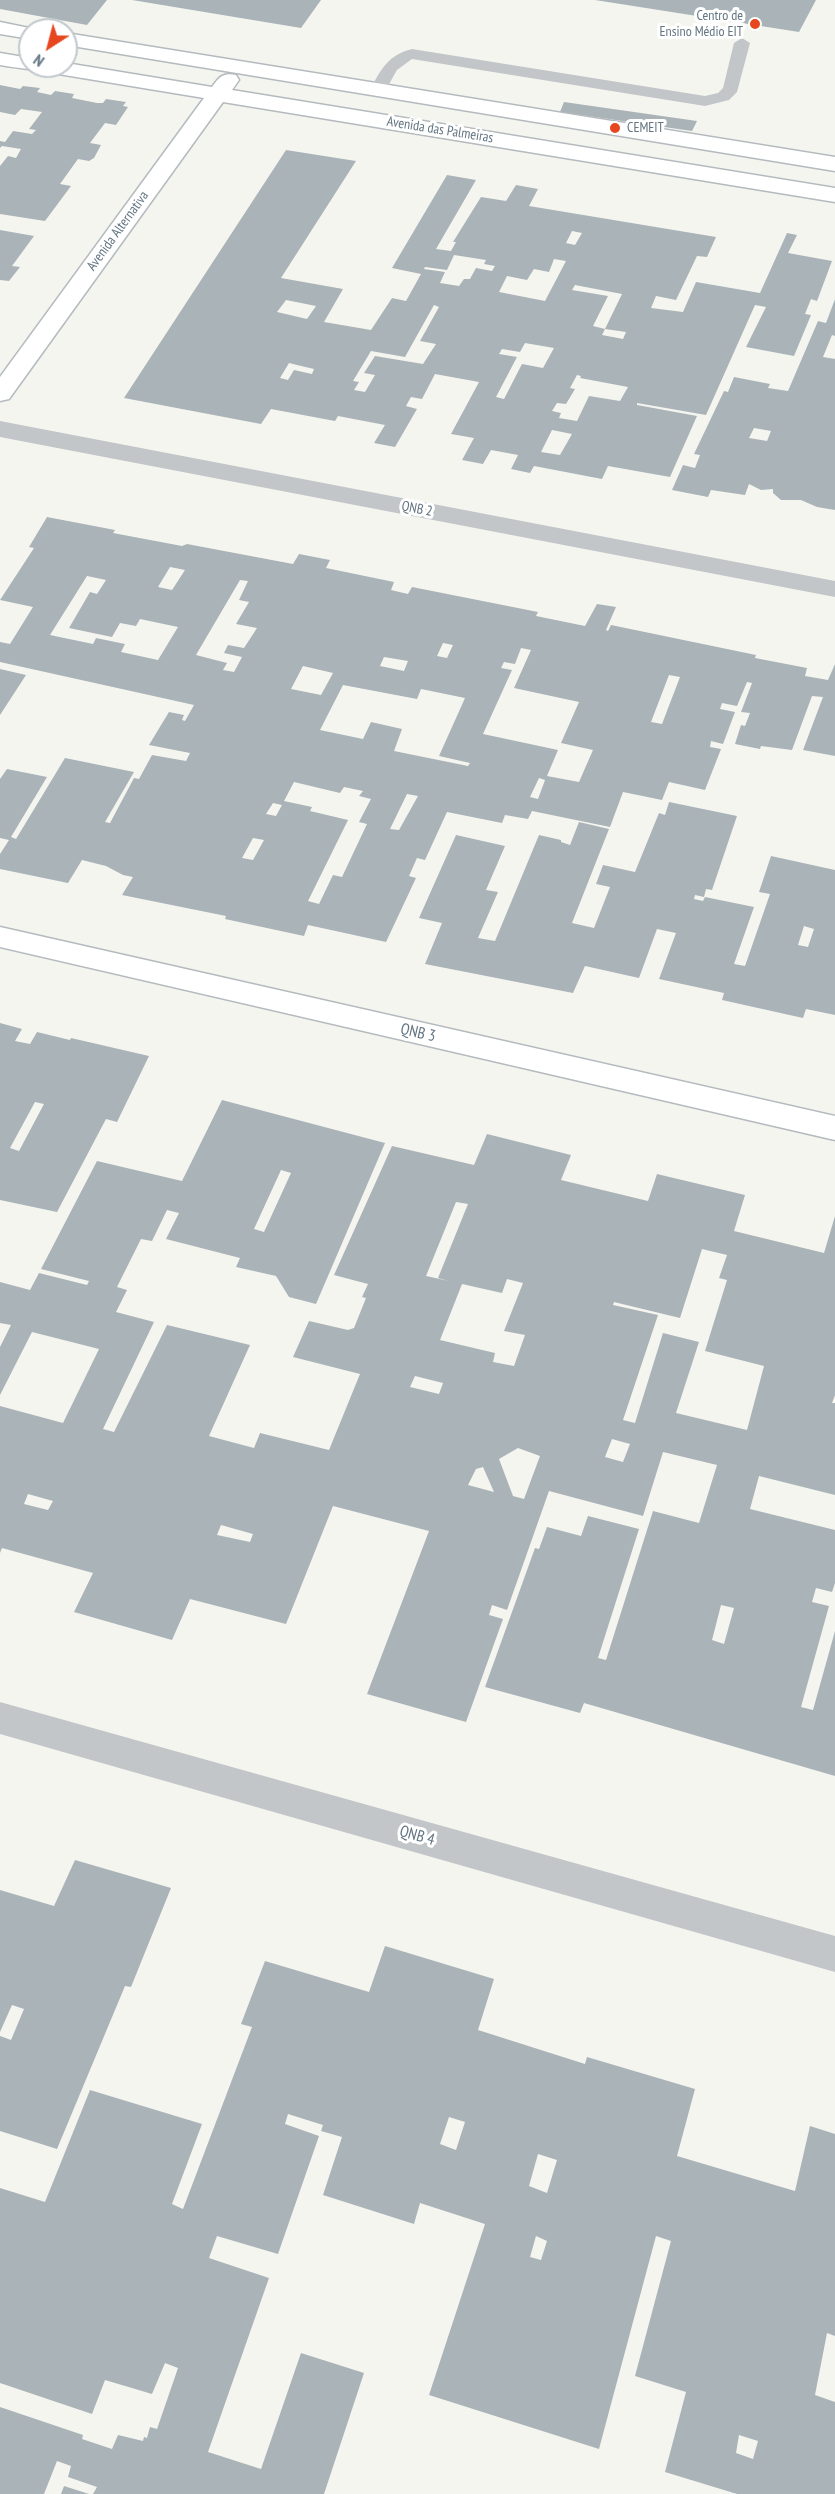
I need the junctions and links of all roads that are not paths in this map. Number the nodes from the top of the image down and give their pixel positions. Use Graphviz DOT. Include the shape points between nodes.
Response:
graph roads {
  1 [pos="0,28"];
  2 [pos="18,31"];
  3 [pos="78,41"];
  4 [pos="742,43"];
  5 [pos="0,59"];
  6 [pos="18,61"];
  7 [pos="236,67"];
  8 [pos="78,71"];
  9 [pos="378,90"];
  10 [pos="219,95"];
  11 [pos="835,164"];
  12 [pos="835,195"];
  13 [pos="0,394"];
  14 [pos="0,429"];
  15 [pos="835,589"];
  16 [pos="0,937"];
  17 [pos="835,1128"];
  18 [pos="0,1718"];
  19 [pos="835,1954"];
  1 -- 2 [label="main road"];
  3 -- 7 [label="main road, Avenida das Palmeiras"];
  4 -- 9 [label="lane" via="731,89 723,97 705,101 412,54 398,58"];
  5 -- 6 [label="main road"];
  7 -- 9 [label="main road, Avenida das Palmeiras"];
  7 -- 10 [label="main road, Avenida Alternativa"];
  8 -- 10 [label="main road, Avenida das Palmeiras"];
  9 -- 11 [label="main road, Avenida das Palmeiras"];
  10 -- 12 [label="main road, Avenida das Palmeiras"];
  10 -- 13 [label="main road, Avenida Alternativa"];
  14 -- 15 [label="street, QNB 2"];
  16 -- 17 [label="main road, QNB 3"];
  18 -- 19 [label="street, QNB 4"];
}
